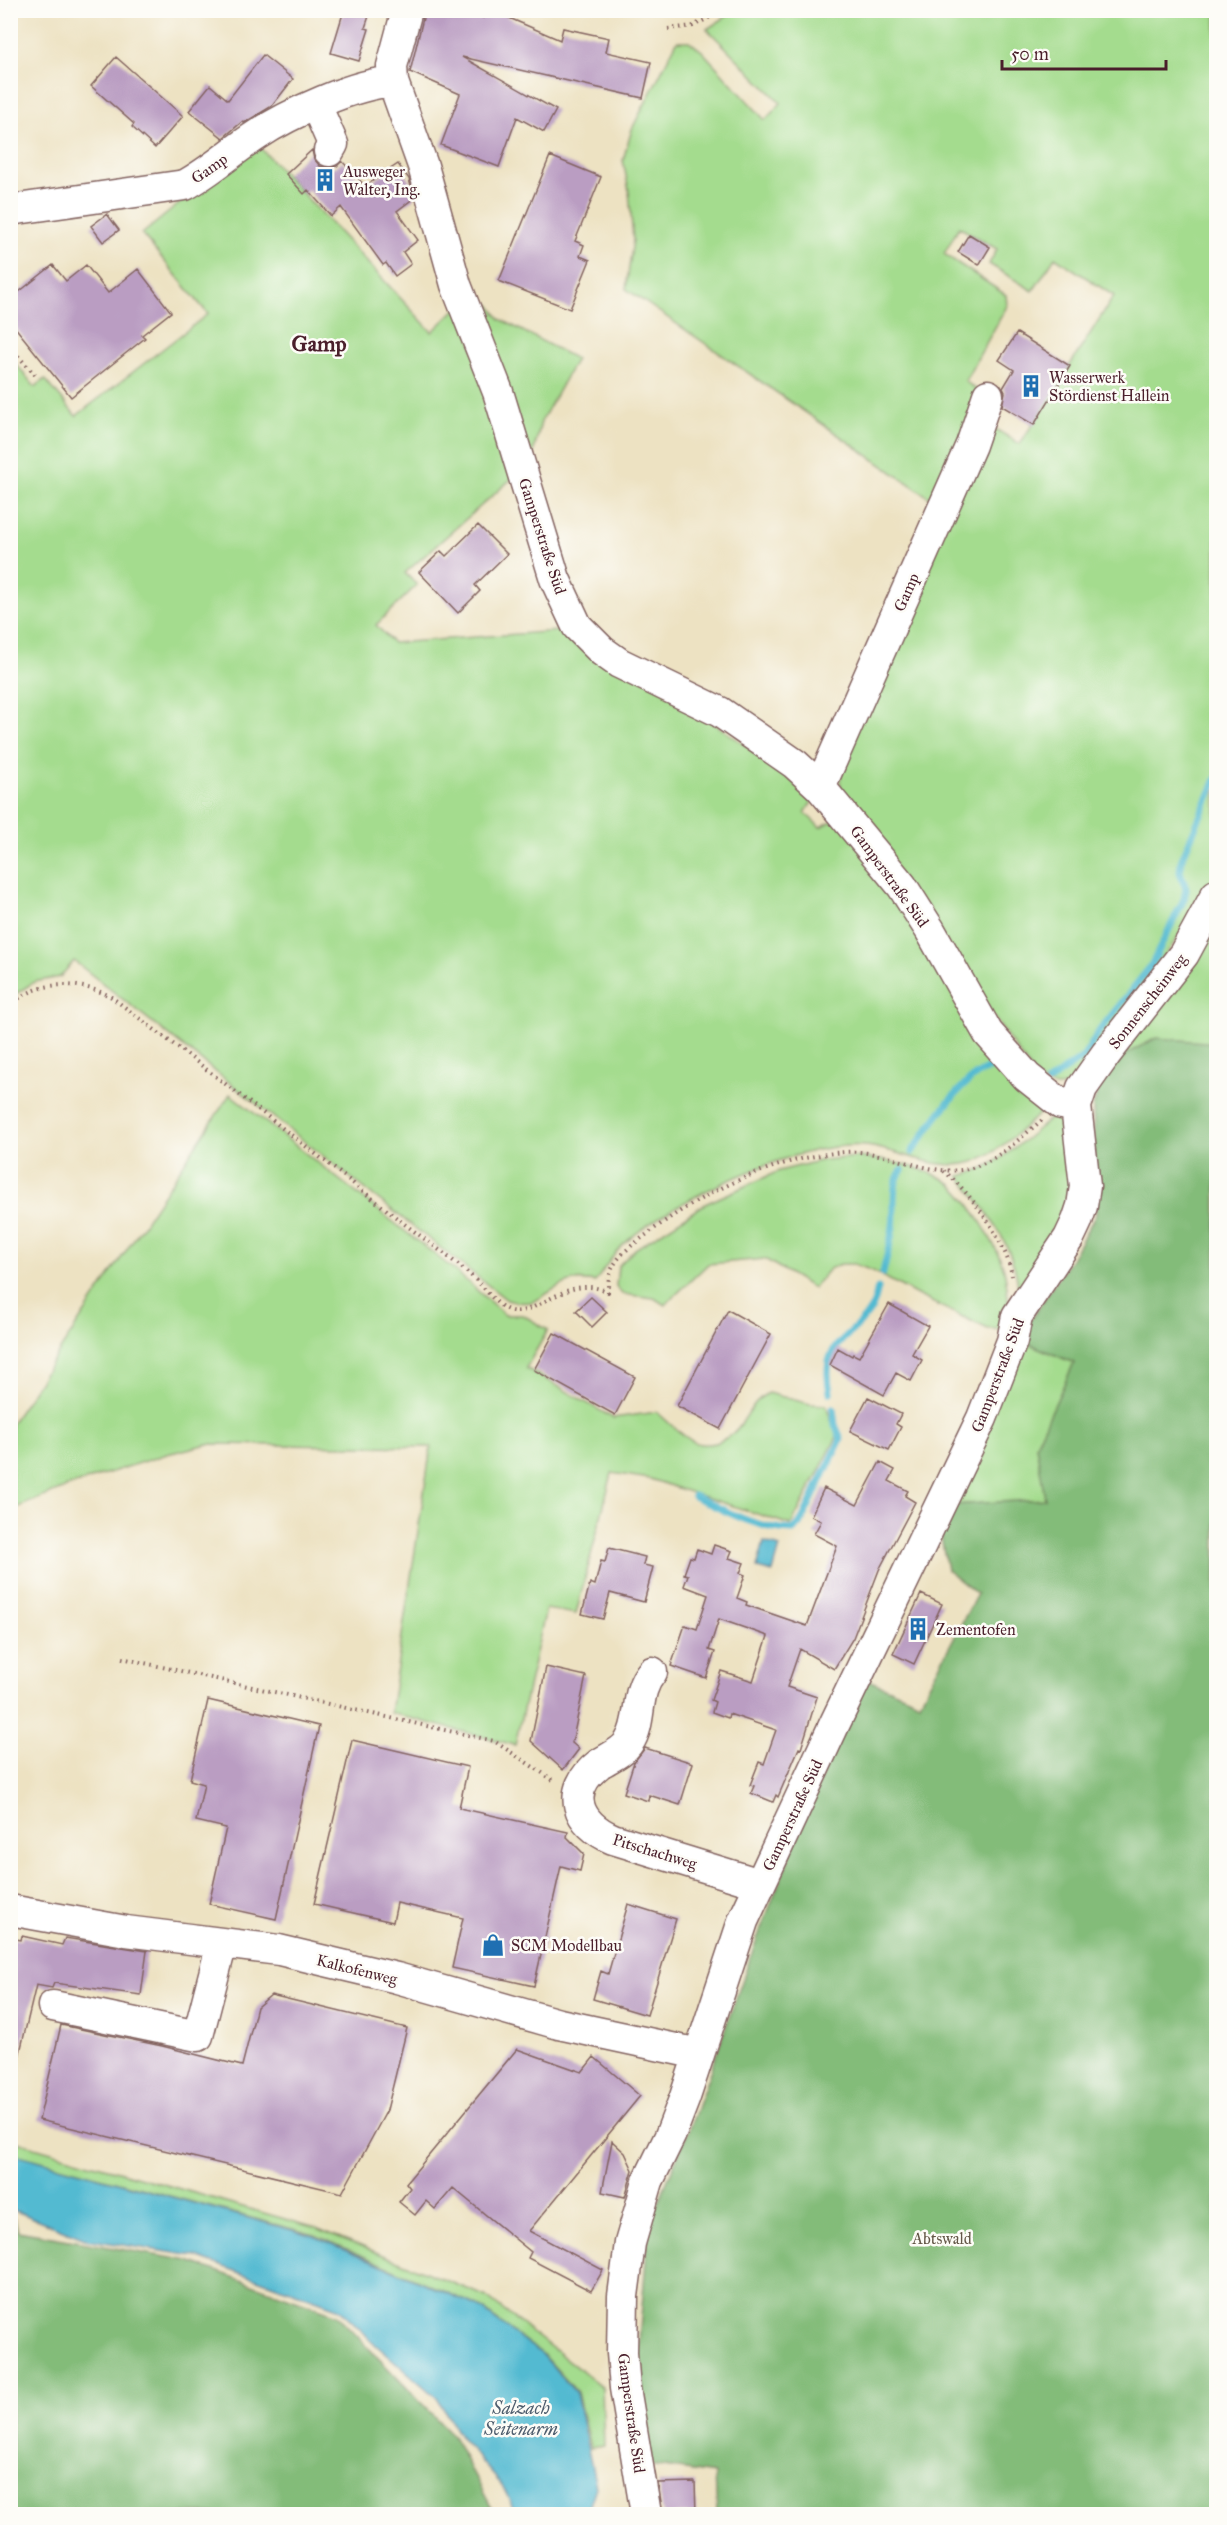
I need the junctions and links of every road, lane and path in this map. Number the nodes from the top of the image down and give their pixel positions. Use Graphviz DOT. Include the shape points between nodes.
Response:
graph roads {
  1 [pos="407,10"];
  2 [pos="724,10"];
  3 [pos="668,29"];
  4 [pos="393,82"];
  5 [pos="316,105"];
  6 [pos="329,152"];
  7 [pos="10,210"];
  8 [pos="10,347"];
  9 [pos="38,378"];
  10 [pos="988,395"];
  11 [pos="820,787"];
  12 [pos="1216,895"];
  13 [pos="14,1002"];
  14 [pos="1068,1105"];
  15 [pos="943,1171"];
  16 [pos="1017,1316"];
  17 [pos="122,1658"];
  18 [pos="652,1672"];
  19 [pos="578,1799"];
  20 [pos="760,1884"];
  21 [pos="10,1910"];
  22 [pos="222,1943"];
  23 [pos="53,2006"];
  24 [pos="699,2054"];
  25 [pos="646,2514"];
  1 -- 4 [label="street, Gamperstraße Süd" via="392,66"];
  2 -- 3 [label="path" via="693,26"];
  4 -- 5 [label="street, Gamp" via="369,86"];
  4 -- 11 [label="street, Gamperstraße Süd" via="423,166 456,285 498,392 555,579 577,626 620,663 720,712 795,764"];
  5 -- 6 [label="street" via="331,135 333,144"];
  5 -- 7 [label="street, Gamp" via="259,133 201,177 185,184"];
  8 -- 9 [label="path"];
  10 -- 11 [label="street, Gamp" via="972,445"];
  11 -- 14 [label="street, Gamperstraße Süd" via="902,886 988,1033 1027,1077"];
  12 -- 14 [label="street, Sonnenscheinweg" via="1184,954"];
  13 -- 15 [label="path" via="47,985 96,989 110,996 435,1248 506,1309 516,1312 573,1288 588,1286 608,1292 610,1273 617,1261 683,1208 715,1191 798,1160 846,1152 876,1153"];
  14 -- 15 [label="path" via="987,1161 964,1170"];
  14 -- 16 [label="street, Gamperstraße Süd" via="1084,1168 1082,1206 1069,1238"];
  15 -- 16 [label="path" via="958,1182 1000,1243 1012,1271"];
  16 -- 20 [label="street, Gamperstraße Süd" via="1012,1341 976,1432"];
  17 -- 19 [label="path" via="494,1741"];
  18 -- 19 [label="street" via="645,1679 629,1744 589,1774"];
  19 -- 20 [label="street, Pitschachweg" via="580,1811 597,1832"];
  20 -- 24 [label="street, Gamperstraße Süd" via="740,1930"];
  21 -- 22 [label="street, Kalkofenweg"];
  22 -- 23 [label="street" via="198,2036"];
  22 -- 24 [label="street, Kalkofenweg" via="279,1950 397,1978 559,2024"];
  24 -- 25 [label="street, Gamperstraße Süd" via="670,2136 648,2181 630,2243 623,2296 625,2388"];
}
